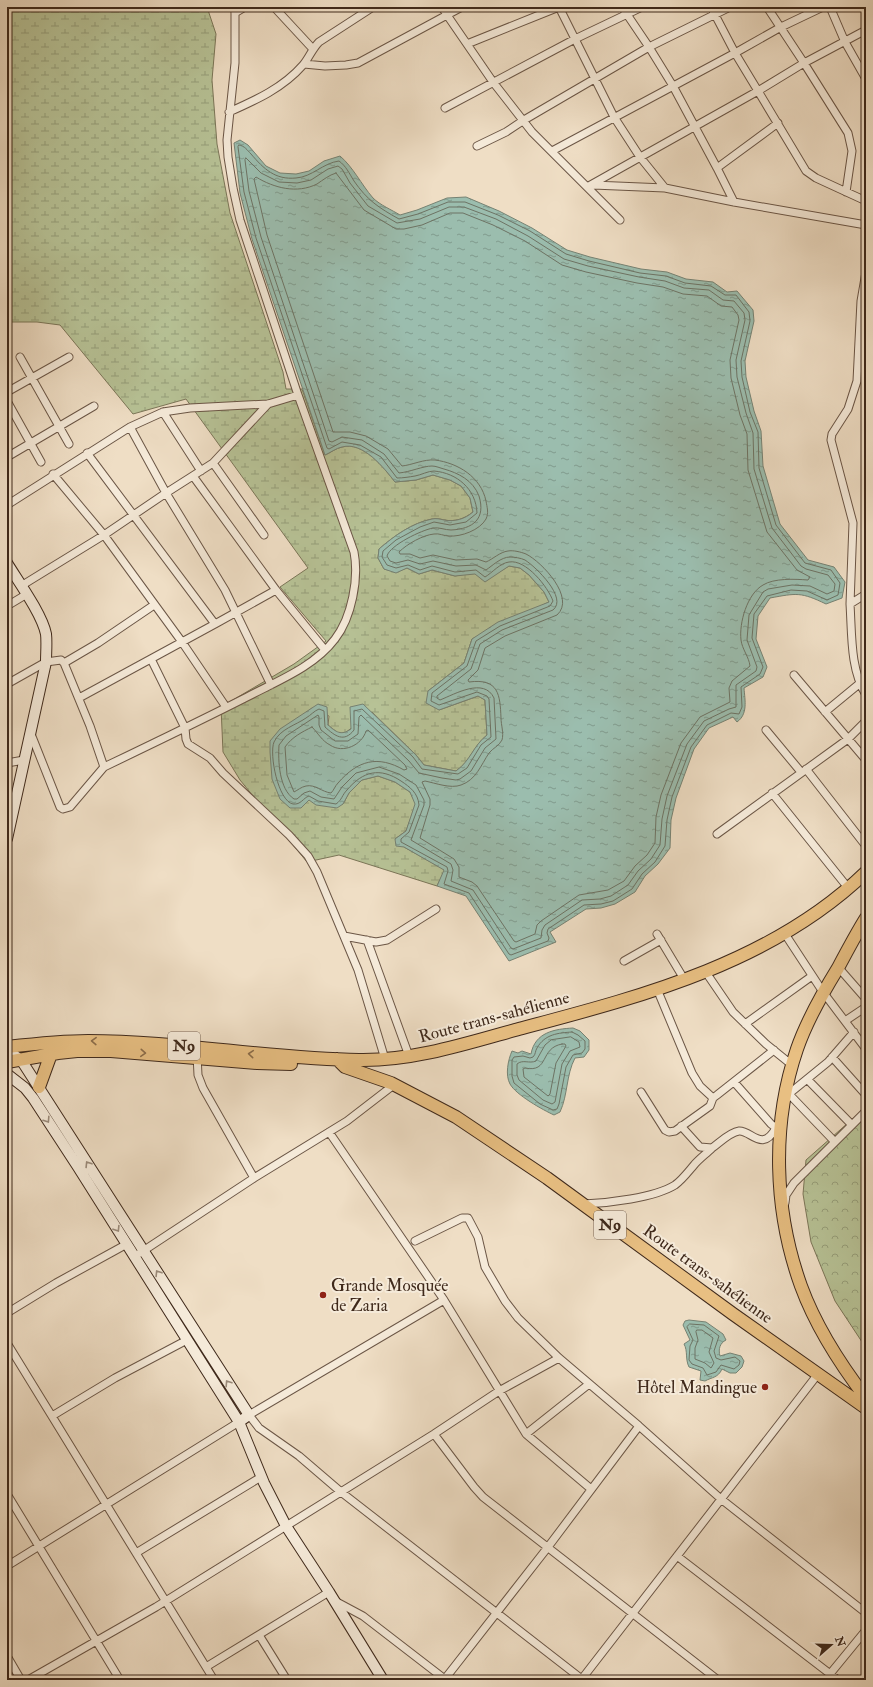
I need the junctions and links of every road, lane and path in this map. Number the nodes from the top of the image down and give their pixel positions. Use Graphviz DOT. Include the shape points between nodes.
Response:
graph roads {
  1 [pos="245,7"];
  2 [pos="274,7"];
  3 [pos="373,7"];
  4 [pos="442,7"];
  5 [pos="462,7"];
  6 [pos="559,7"];
  7 [pos="622,7"];
  8 [pos="642,7"];
  9 [pos="711,7"];
  10 [pos="730,7"];
  11 [pos="767,7"];
  12 [pos="823,7"];
  13 [pos="830,7"];
  14 [pos="235,10"];
  15 [pos="627,14"];
  16 [pos="715,14"];
  17 [pos="447,15"];
  18 [pos="781,27"];
  19 [pos="866,30"];
  20 [pos="575,39"];
  21 [pos="846,42"];
  22 [pos="467,44"];
  23 [pos="649,47"];
  24 [pos="312,48"];
  25 [pos="735,53"];
  26 [pos="804,63"];
  27 [pos="304,64"];
  28 [pos="594,79"];
  29 [pos="866,79"];
  30 [pos="494,82"];
  31 [pos="673,86"];
  32 [pos="758,91"];
  33 [pos="445,108"];
  34 [pos="229,112"];
  35 [pos="614,117"];
  36 [pos="524,120"];
  37 [pos="778,123"];
  38 [pos="695,127"];
  39 [pos="477,146"];
  40 [pos="552,151"];
  41 [pos="640,157"];
  42 [pos="717,168"];
  43 [pos="589,186"];
  44 [pos="665,188"];
  45 [pos="846,192"];
  46 [pos="866,201"];
  47 [pos="734,202"];
  48 [pos="620,220"];
  49 [pos="866,225"];
  50 [pos="866,272"];
  51 [pos="20,357"];
  52 [pos="69,357"];
  53 [pos="33,378"];
  54 [pos="7,392"];
  55 [pos="298,395"];
  56 [pos="7,401"];
  57 [pos="268,404"];
  58 [pos="94,406"];
  59 [pos="163,412"];
  60 [pos="60,426"];
  61 [pos="130,427"];
  62 [pos="30,443"];
  63 [pos="69,444"];
  64 [pos="87,453"];
  65 [pos="7,457"];
  66 [pos="41,462"];
  67 [pos="213,464"];
  68 [pos="201,471"];
  69 [pos="53,474"];
  70 [pos="193,476"];
  71 [pos="166,493"];
  72 [pos="7,505"];
  73 [pos="133,514"];
  74 [pos="104,535"];
  75 [pos="264,535"];
  76 [pos="7,563"];
  77 [pos="24,590"];
  78 [pos="276,590"];
  79 [pos="866,594"];
  80 [pos="850,604"];
  81 [pos="154,605"];
  82 [pos="7,606"];
  83 [pos="235,614"];
  84 [pos="215,624"];
  85 [pos="182,642"];
  86 [pos="325,650"];
  87 [pos="152,660"];
  88 [pos="46,662"];
  89 [pos="64,662"];
  90 [pos="794,675"];
  91 [pos="7,684"];
  92 [pos="271,684"];
  93 [pos="859,684"];
  94 [pos="866,695"];
  95 [pos="79,698"];
  96 [pos="226,708"];
  97 [pos="825,712"];
  98 [pos="866,722"];
  99 [pos="185,728"];
  100 [pos="766,730"];
  101 [pos="31,734"];
  102 [pos="848,738"];
  103 [pos="24,760"];
  104 [pos="866,760"];
  105 [pos="7,763"];
  106 [pos="104,767"];
  107 [pos="804,770"];
  108 [pos="772,793"];
  109 [pos="717,834"];
  110 [pos="7,839"];
  111 [pos="866,846"];
  112 [pos="866,872"];
  113 [pos="849,889"];
  114 [pos="436,909"];
  115 [pos="866,918"];
  116 [pos="785,934"];
  117 [pos="863,934"];
  118 [pos="344,936"];
  119 [pos="367,940"];
  120 [pos="624,961"];
  121 [pos="838,967"];
  122 [pos="705,971"];
  123 [pos="812,976"];
  124 [pos="684,979"];
  125 [pos="657,989"];
  126 [pos="823,992"];
  127 [pos="866,999"];
  128 [pos="866,1006"];
  129 [pos="845,1021"];
  130 [pos="745,1024"];
  131 [pos="854,1032"];
  132 [pos="7,1046"];
  133 [pos="866,1049"];
  134 [pos="7,1050"];
  135 [pos="774,1050"];
  136 [pos="197,1053"];
  137 [pos="51,1054"];
  138 [pos="409,1056"];
  139 [pos="832,1057"];
  140 [pos="385,1059"];
  141 [pos="21,1060"];
  142 [pos="7,1062"];
  143 [pos="339,1062"];
  144 [pos="792,1065"];
  145 [pos="7,1074"];
  146 [pos="808,1080"];
  147 [pos="734,1082"];
  148 [pos="395,1084"];
  149 [pos="39,1087"];
  150 [pos="641,1092"];
  151 [pos="866,1095"];
  152 [pos="787,1096"];
  153 [pos="713,1098"];
  154 [pos="866,1111"];
  155 [pos="852,1125"];
  156 [pos="681,1126"];
  157 [pos="778,1130"];
  158 [pos="329,1132"];
  159 [pos="835,1142"];
  160 [pos="712,1148"];
  161 [pos="254,1178"];
  162 [pos="582,1204"];
  163 [pos="783,1213"];
  164 [pos="415,1241"];
  165 [pos="127,1244"];
  166 [pos="139,1254"];
  167 [pos="444,1300"];
  168 [pos="7,1313"];
  169 [pos="186,1340"];
  170 [pos="7,1343"];
  171 [pos="559,1358"];
  172 [pos="818,1374"];
  173 [pos="589,1384"];
  174 [pos="500,1391"];
  175 [pos="866,1398"];
  176 [pos="866,1408"];
  177 [pos="249,1415"];
  178 [pos="52,1416"];
  179 [pos="239,1422"];
  180 [pos="639,1426"];
  181 [pos="434,1434"];
  182 [pos="526,1434"];
  183 [pos="261,1477"];
  184 [pos="591,1489"];
  185 [pos="341,1492"];
  186 [pos="7,1494"];
  187 [pos="721,1499"];
  188 [pos="106,1505"];
  189 [pos="286,1526"];
  190 [pos="40,1547"];
  191 [pos="548,1547"];
  192 [pos="136,1553"];
  193 [pos="677,1556"];
  194 [pos="7,1566"];
  195 [pos="332,1597"];
  196 [pos="165,1601"];
  197 [pos="496,1612"];
  198 [pos="866,1613"];
  199 [pos="632,1614"];
  200 [pos="866,1630"];
  201 [pos="259,1635"];
  202 [pos="95,1640"];
  203 [pos="7,1656"];
  204 [pos="206,1667"];
  205 [pos="830,1674"];
  206 [pos="21,1680"];
  207 [pos="28,1680"];
  208 [pos="120,1680"];
  209 [pos="214,1680"];
  210 [pos="287,1680"];
  211 [pos="383,1680"];
  212 [pos="445,1680"];
  213 [pos="582,1680"];
  214 [pos="718,1680"];
  215 [pos="825,1680"];
  216 [pos="838,1680"];
  1 -- 14 [label="street"];
  2 -- 24 [label="street"];
  3 -- 24 [label="street"];
  4 -- 17 [label="street"];
  5 -- 17 [label="street"];
  6 -- 20 [label="street"];
  6 -- 22 [label="street"];
  7 -- 15 [label="street"];
  8 -- 15 [label="street"];
  9 -- 16 [label="street"];
  10 -- 16 [label="street"];
  11 -- 18 [label="street"];
  12 -- 18 [label="street"];
  13 -- 21 [label="street"];
  14 -- 34 [label="street" via="235,63"];
  15 -- 20 [label="street"];
  15 -- 23 [label="street"];
  16 -- 23 [label="street"];
  16 -- 25 [label="street"];
  17 -- 22 [label="street"];
  17 -- 27 [label="street" via="358,63 324,66"];
  18 -- 25 [label="street"];
  18 -- 26 [label="street"];
  19 -- 21 [label="street"];
  20 -- 28 [label="street"];
  20 -- 30 [label="street"];
  21 -- 26 [label="street"];
  21 -- 29 [label="street"];
  22 -- 30 [label="street"];
  23 -- 28 [label="street"];
  23 -- 31 [label="street"];
  24 -- 27 [label="street"];
  25 -- 31 [label="street"];
  25 -- 32 [label="street"];
  26 -- 32 [label="street"];
  26 -- 45 [label="street" via="848,133 852,151"];
  27 -- 34 [label="street" via="283,84"];
  28 -- 35 [label="street"];
  28 -- 36 [label="street"];
  30 -- 33 [label="street"];
  30 -- 36 [label="street"];
  31 -- 35 [label="street"];
  31 -- 38 [label="street"];
  32 -- 37 [label="street"];
  32 -- 38 [label="street"];
  34 -- 55 [label="street" via="228,157 240,220"];
  35 -- 40 [label="street"];
  35 -- 41 [label="street"];
  36 -- 39 [label="street"];
  36 -- 40 [label="street" via="532,132"];
  37 -- 42 [label="street"];
  37 -- 45 [label="street" via="806,170 816,178"];
  38 -- 41 [label="street"];
  38 -- 42 [label="street"];
  40 -- 43 [label="street"];
  41 -- 43 [label="street"];
  41 -- 44 [label="street"];
  42 -- 47 [label="street"];
  43 -- 44 [label="street"];
  43 -- 48 [label="street"];
  44 -- 47 [label="street"];
  45 -- 46 [label="street"];
  47 -- 49 [label="street"];
  50 -- 80 [label="street" via="861,301 857,381 850,404 831,440 852,520"];
  51 -- 53 [label="street"];
  52 -- 53 [label="street"];
  53 -- 54 [label="street"];
  53 -- 60 [label="street"];
  55 -- 57 [label="street"];
  55 -- 86 [label="street" via="357,564 355,585 346,619 335,639"];
  56 -- 62 [label="street"];
  57 -- 59 [label="street"];
  57 -- 67 [label="street"];
  58 -- 60 [label="street"];
  59 -- 61 [label="street"];
  59 -- 68 [label="street"];
  60 -- 62 [label="street"];
  60 -- 63 [label="street"];
  61 -- 64 [label="street"];
  61 -- 71 [label="street"];
  62 -- 65 [label="street"];
  62 -- 66 [label="street"];
  64 -- 69 [label="street"];
  64 -- 73 [label="street"];
  67 -- 68 [label="street"];
  67 -- 75 [label="street"];
  68 -- 70 [label="street"];
  69 -- 72 [label="street"];
  69 -- 74 [label="street"];
  70 -- 71 [label="street"];
  70 -- 78 [label="street"];
  71 -- 73 [label="street"];
  71 -- 83 [label="street" via="215,571"];
  73 -- 74 [label="street"];
  73 -- 84 [label="street"];
  74 -- 77 [label="street"];
  74 -- 81 [label="street"];
  76 -- 77 [label="street"];
  77 -- 82 [label="street"];
  77 -- 88 [label="street" via="46,634"];
  78 -- 83 [label="street"];
  78 -- 86 [label="street"];
  79 -- 80 [label="street"];
  80 -- 93 [label="street"];
  81 -- 85 [label="street"];
  81 -- 89 [label="street" via="98,643"];
  83 -- 84 [label="street"];
  83 -- 92 [label="street"];
  84 -- 85 [label="street"];
  85 -- 87 [label="street"];
  85 -- 96 [label="street"];
  86 -- 92 [label="street" via="304,667"];
  87 -- 95 [label="street"];
  87 -- 99 [label="street"];
  88 -- 89 [label="street"];
  88 -- 91 [label="street"];
  88 -- 101 [label="street"];
  89 -- 95 [label="street"];
  90 -- 97 [label="street"];
  92 -- 96 [label="street"];
  93 -- 94 [label="street"];
  93 -- 97 [label="street"];
  95 -- 106 [label="street"];
  96 -- 99 [label="street"];
  97 -- 102 [label="street"];
  98 -- 102 [label="street"];
  99 -- 106 [label="street"];
  99 -- 118 [label="street" via="188,744 210,758 301,847 317,872"];
  100 -- 107 [label="street"];
  101 -- 103 [label="street"];
  101 -- 106 [label="street" via="63,809 70,807"];
  102 -- 104 [label="street"];
  102 -- 107 [label="street"];
  103 -- 105 [label="street"];
  103 -- 110 [label="street"];
  107 -- 108 [label="street"];
  107 -- 111 [label="street"];
  108 -- 109 [label="street"];
  108 -- 113 [label="street"];
  112 -- 113 [label="highway, Route trans-sahélienne / N9"];
  113 -- 116 [label="highway, Route trans-sahélienne / N9" via="807,921"];
  114 -- 119 [label="street" via="388,940"];
  115 -- 117 [label="highway"];
  116 -- 122 [label="highway, Route trans-sahélienne / N9"];
  116 -- 123 [label="street"];
  117 -- 121 [label="highway"];
  118 -- 119 [label="street"];
  118 -- 140 [label="street" via="366,994"];
  119 -- 138 [label="street"];
  120 -- 124 [label="street" via="659,937"];
  121 -- 126 [label="highway"];
  121 -- 127 [label="street"];
  122 -- 124 [label="highway, Route trans-sahélienne / N9"];
  122 -- 130 [label="street" via="733,1012"];
  123 -- 126 [label="street"];
  123 -- 130 [label="street"];
  124 -- 125 [label="highway, Route trans-sahélienne / N9"];
  125 -- 138 [label="highway, Route trans-sahélienne / N9" via="531,1026"];
  125 -- 153 [label="street" via="692,1073 700,1086"];
  126 -- 129 [label="street"];
  126 -- 144 [label="highway" via="805,1028"];
  128 -- 129 [label="street"];
  129 -- 131 [label="street"];
  130 -- 135 [label="street"];
  131 -- 133 [label="street"];
  131 -- 139 [label="street"];
  136 -- 132 [label="highway, Route trans-sahélienne / N9, one-way" via="172,1045 88,1041"];
  134 -- 141 [label="street"];
  135 -- 144 [label="street"];
  135 -- 147 [label="street"];
  137 -- 136 [label="highway, Route trans-sahélienne / N9, one-way" via="77,1051"];
  136 -- 143 [label="highway, Route trans-sahélienne / N9" via="263,1055"];
  136 -- 161 [label="street" via="198,1075 203,1088"];
  137 -- 141 [label="highway, Route trans-sahélienne / N9"];
  137 -- 149 [label="highway"];
  138 -- 140 [label="highway, Route trans-sahélienne / N9"];
  139 -- 146 [label="street"];
  139 -- 151 [label="street"];
  140 -- 143 [label="highway, Route trans-sahélienne / N9"];
  141 -- 142 [label="highway, Route trans-sahélienne / N9"];
  141 -- 149 [label="street"];
  143 -- 148 [label="highway, Route trans-sahélienne / N9"];
  144 -- 152 [label="highway"];
  145 -- 165 [label="street, one-way" via="29,1093"];
  146 -- 152 [label="street"];
  146 -- 155 [label="street"];
  147 -- 153 [label="street"];
  147 -- 157 [label="street"];
  148 -- 158 [label="street"];
  148 -- 162 [label="highway, Route trans-sahélienne / N9" via="456,1117"];
  166 -- 149 [label="street, one-way"];
  150 -- 156 [label="street" via="665,1130 675,1131"];
  152 -- 157 [label="highway"];
  152 -- 159 [label="street"];
  153 -- 156 [label="street" via="710,1106"];
  154 -- 155 [label="street"];
  155 -- 159 [label="street"];
  156 -- 160 [label="street" via="700,1147"];
  157 -- 160 [label="street" via="760,1140 737,1131"];
  157 -- 163 [label="highway"];
  158 -- 161 [label="street"];
  158 -- 167 [label="street"];
  159 -- 163 [label="street" via="794,1183 786,1195"];
  160 -- 162 [label="street" via="680,1181 669,1188 636,1198"];
  161 -- 166 [label="street"];
  162 -- 172 [label="highway, Route trans-sahélienne / N9"];
  163 -- 175 [label="highway" via="801,1286 814,1315 828,1344"];
  164 -- 171 [label="street" via="462,1218 468,1218 478,1237 485,1268 505,1300 518,1318"];
  165 -- 166 [label="street"];
  165 -- 168 [label="street"];
  166 -- 169 [label="street"];
  177 -- 166 [label="street, one-way"];
  167 -- 174 [label="street"];
  167 -- 177 [label="street"];
  169 -- 178 [label="street"];
  169 -- 179 [label="street"];
  170 -- 178 [label="street"];
  171 -- 173 [label="street"];
  171 -- 174 [label="street"];
  172 -- 176 [label="highway, Route trans-sahélienne / N9"];
  172 -- 187 [label="street"];
  173 -- 180 [label="street"];
  173 -- 182 [label="street"];
  174 -- 181 [label="street"];
  174 -- 182 [label="street"];
  177 -- 179 [label="street"];
  177 -- 185 [label="street" via="259,1428 299,1456"];
  178 -- 188 [label="street"];
  179 -- 183 [label="street"];
  179 -- 188 [label="street"];
  180 -- 184 [label="street"];
  180 -- 187 [label="street"];
  181 -- 185 [label="street"];
  181 -- 191 [label="street" via="483,1497"];
  182 -- 184 [label="street"];
  183 -- 189 [label="street"];
  183 -- 192 [label="street"];
  184 -- 191 [label="street"];
  185 -- 189 [label="street"];
  185 -- 197 [label="street"];
  186 -- 190 [label="street"];
  187 -- 193 [label="street"];
  187 -- 198 [label="street"];
  188 -- 190 [label="street"];
  188 -- 192 [label="street"];
  189 -- 195 [label="street"];
  189 -- 196 [label="street"];
  190 -- 194 [label="street"];
  190 -- 202 [label="street"];
  191 -- 197 [label="street"];
  191 -- 199 [label="street"];
  192 -- 196 [label="street"];
  193 -- 199 [label="street"];
  193 -- 205 [label="street"];
  195 -- 201 [label="street"];
  195 -- 211 [label="street"];
  195 -- 212 [label="street" via="363,1616"];
  196 -- 202 [label="street"];
  196 -- 204 [label="street"];
  197 -- 212 [label="street"];
  197 -- 213 [label="street"];
  199 -- 213 [label="street"];
  199 -- 214 [label="street"];
  200 -- 205 [label="street"];
  201 -- 204 [label="street"];
  201 -- 210 [label="street"];
  202 -- 207 [label="street"];
  202 -- 208 [label="street"];
  203 -- 206 [label="street"];
  204 -- 209 [label="street"];
  205 -- 215 [label="street"];
  205 -- 216 [label="street"];
}
